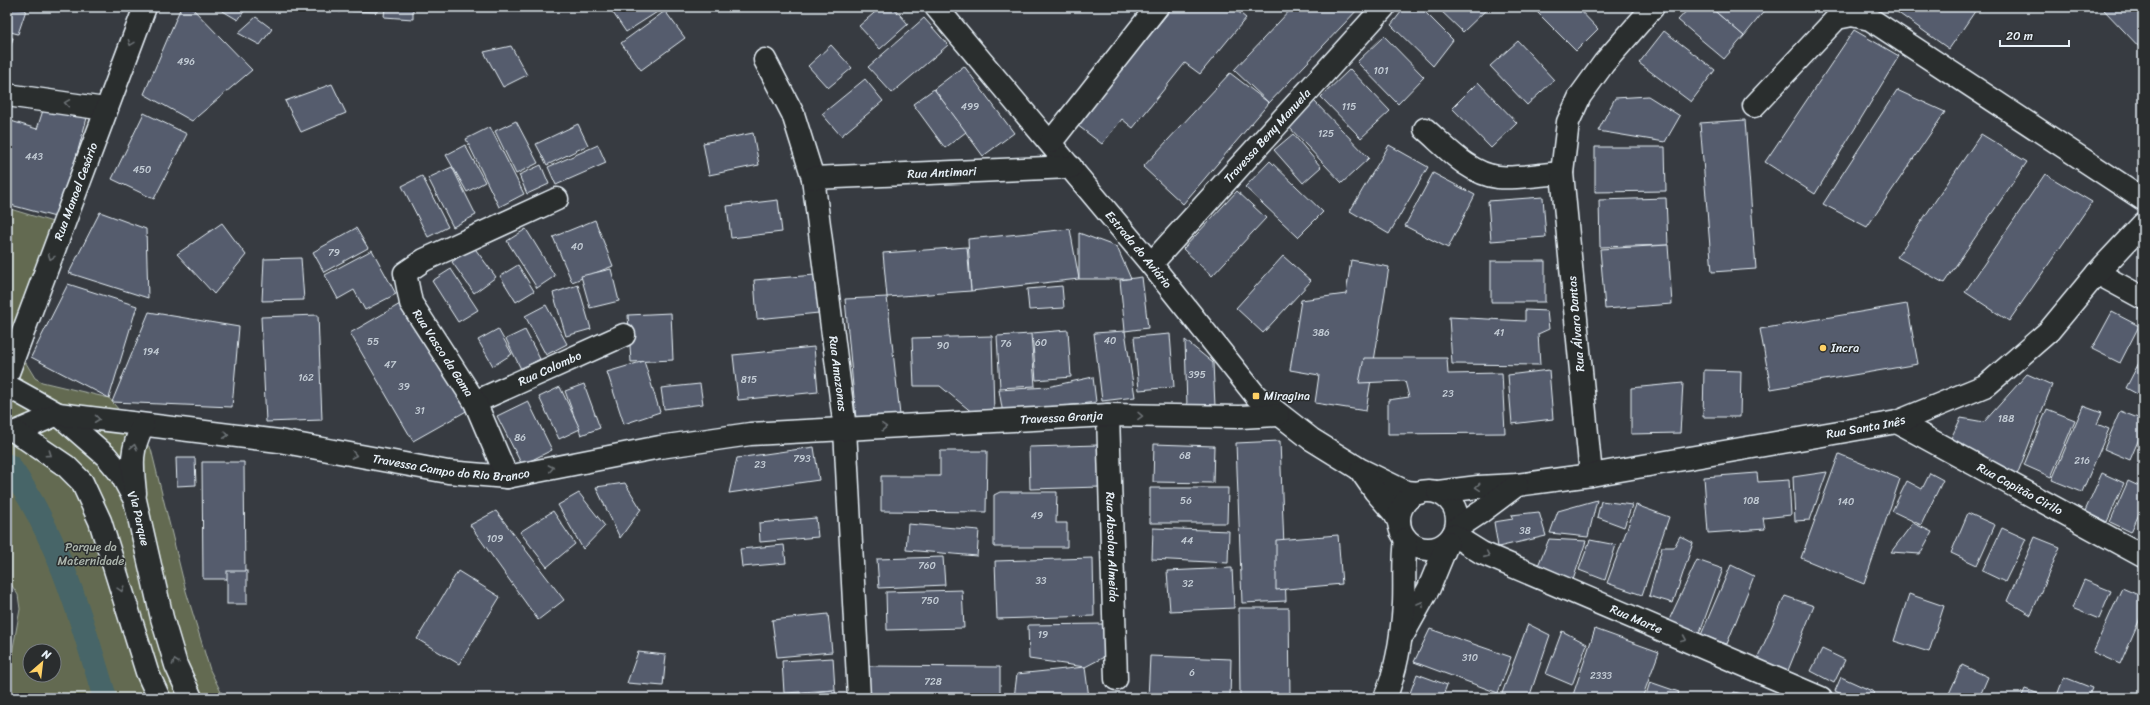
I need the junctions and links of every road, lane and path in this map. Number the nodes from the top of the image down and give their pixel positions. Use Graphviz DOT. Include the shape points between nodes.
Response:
graph roads {
  1 [pos="145,7"];
  2 [pos="936,7"];
  3 [pos="1157,7"];
  4 [pos="1384,7"];
  5 [pos="1653,7"];
  6 [pos="765,60"];
  7 [pos="7,95"];
  8 [pos="1754,106"];
  9 [pos="105,108"];
  10 [pos="1425,129"];
  11 [pos="1051,142"];
  12 [pos="1070,167"];
  13 [pos="1562,173"];
  14 [pos="813,178"];
  15 [pos="557,199"];
  16 [pos="2143,199"];
  17 [pos="2143,224"];
  18 [pos="1151,264"];
  19 [pos="2097,273"];
  20 [pos="2143,298"];
  21 [pos="624,335"];
  22 [pos="9,382"];
  23 [pos="475,402"];
  24 [pos="58,414"];
  25 [pos="1108,415"];
  26 [pos="1278,415"];
  27 [pos="1897,422"];
  28 [pos="143,425"];
  29 [pos="845,429"];
  30 [pos="12,437"];
  31 [pos="1360,470"];
  32 [pos="1591,474"];
  33 [pos="507,477"];
  34 [pos="1517,485"];
  35 [pos="1428,492"];
  36 [pos="135,500"];
  37 [pos="1402,530"];
  38 [pos="1452,535"];
  39 [pos="2143,556"];
  40 [pos="1401,638"];
  41 [pos="1116,679"];
  42 [pos="159,698"];
  43 [pos="191,698"];
  44 [pos="859,698"];
  45 [pos="1385,698"];
  46 [pos="1821,698"];
  1 -- 9 [label="street, Rua Manoel Cesário, one-way"];
  2 -- 11 [label="street, Estrada do Aviário"];
  3 -- 11 [label="street"];
  4 -- 18 [label="street, Travessa Beny Manuela"];
  5 -- 13 [label="street, Rua Álvaro Dantas" via="1604,63 1580,96 1568,122"];
  6 -- 14 [label="street, Rua Amazonas" via="793,114"];
  9 -- 7 [label="street, one-way"];
  8 -- 16 [label="street" via="1837,18 1852,15 1870,19"];
  9 -- 22 [label="street, Rua Manoel Cesário, one-way"];
  10 -- 13 [label="street" via="1467,165 1482,173 1498,178"];
  11 -- 12 [label="street, Estrada do Aviário"];
  12 -- 14 [label="street, Rua Antimari"];
  12 -- 18 [label="street, Estrada do Aviário"];
  13 -- 32 [label="street, Rua Álvaro Dantas"];
  14 -- 29 [label="street, Rua Amazonas"];
  15 -- 23 [label="street, Rua Vasco da Gama" via="424,260 405,273 411,303"];
  17 -- 19 [label="street, Rua Santa Inês"];
  18 -- 26 [label="street, Estrada do Aviário" via="1256,396"];
  19 -- 20 [label="street"];
  19 -- 27 [label="street, Rua Santa Inês" via="2049,330 1987,385"];
  21 -- 23 [label="street, Rua Colombo"];
  22 -- 24 [label="street, Via Parque"];
  22 -- 30 [label="street" via="21,410"];
  23 -- 33 [label="street, Rua Vasco da Gama"];
  24 -- 28 [label="street, Travessa Campo do Rio Branco, one-way"];
  24 -- 30 [label="street"];
  24 -- 36 [label="street, Via Parque" via="106,456 121,474"];
  25 -- 26 [label="street, Travessa Granja, one-way"];
  29 -- 25 [label="street, Travessa Granja, one-way"];
  25 -- 41 [label="street, Rua Absolon Almeida"];
  26 -- 31 [label="street, Estrada do Aviário" via="1310,439"];
  27 -- 32 [label="street, Rua Santa Inês"];
  27 -- 39 [label="street, Rua Capitão Cirilo"];
  28 -- 33 [label="street, Travessa Campo do Rio Branco, one-way" via="279,441 448,472"];
  36 -- 28 [label="street, one-way" via="132,453"];
  33 -- 29 [label="street, Travessa Campo do Rio Branco, one-way" via="660,447 742,435"];
  29 -- 44 [label="street, Rua Amazonas"];
  30 -- 42 [label="street, one-way" via="66,466 82,482 100,521 147,672"];
  31 -- 35 [label="street, Estrada do Aviário" via="1406,492"];
  31 -- 37 [label="street, Estrada do Aviário" via="1395,514"];
  32 -- 34 [label="street, Rua Santa Inês"];
  34 -- 35 [label="street, Rua Santa Inês, one-way" via="1478,486"];
  34 -- 38 [label="street, Rua Santa Inês"];
  35 -- 37 [label="street" via="1410,497 1404,504"];
  35 -- 38 [label="street" via="1447,498 1453,505 1457,516"];
  43 -- 36 [label="street, Via Parque, one-way" via="176,665 162,618"];
  37 -- 38 [label="street" via="1413,545 1426,549 1440,547"];
  37 -- 40 [label="street" via="1404,604"];
  40 -- 38 [label="street, one-way" via="1429,588"];
  38 -- 46 [label="street, Rua Marte, one-way" via="1482,553"];
  40 -- 45 [label="street"];
}
